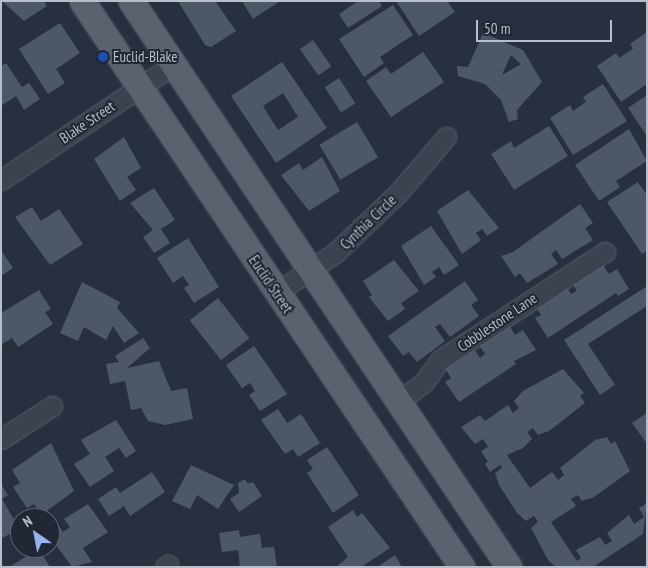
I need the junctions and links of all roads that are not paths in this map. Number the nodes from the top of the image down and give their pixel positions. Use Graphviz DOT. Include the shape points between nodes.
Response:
graph roads {
  1 [pos="82,1"];
  2 [pos="131,1"];
  3 [pos="174,64"];
  4 [pos="139,87"];
  5 [pos="446,137"];
  6 [pos="1,180"];
  7 [pos="605,252"];
  8 [pos="310,270"];
  9 [pos="277,292"];
  10 [pos="399,401"];
  11 [pos="52,406"];
  12 [pos="1,439"];
  13 [pos="462,567"];
  14 [pos="509,567"];
  1 -- 4 [label="main road, Euclid Street"];
  2 -- 3 [label="main road"];
  3 -- 4 [label="street, Blake Street"];
  3 -- 8 [label="main road"];
  4 -- 6 [label="street, Blake Street"];
  4 -- 9 [label="main road, Euclid Street"];
  5 -- 8 [label="street, Cynthia Circle" via="398,193 335,254"];
  7 -- 10 [label="street, Cobblestone Lane" via="441,359 424,382"];
  8 -- 9 [label="street, Cynthia Circle"];
  8 -- 10 [label="main road"];
  9 -- 13 [label="main road, Euclid Street"];
  10 -- 14 [label="main road"];
  11 -- 12 [label="street"];
}
